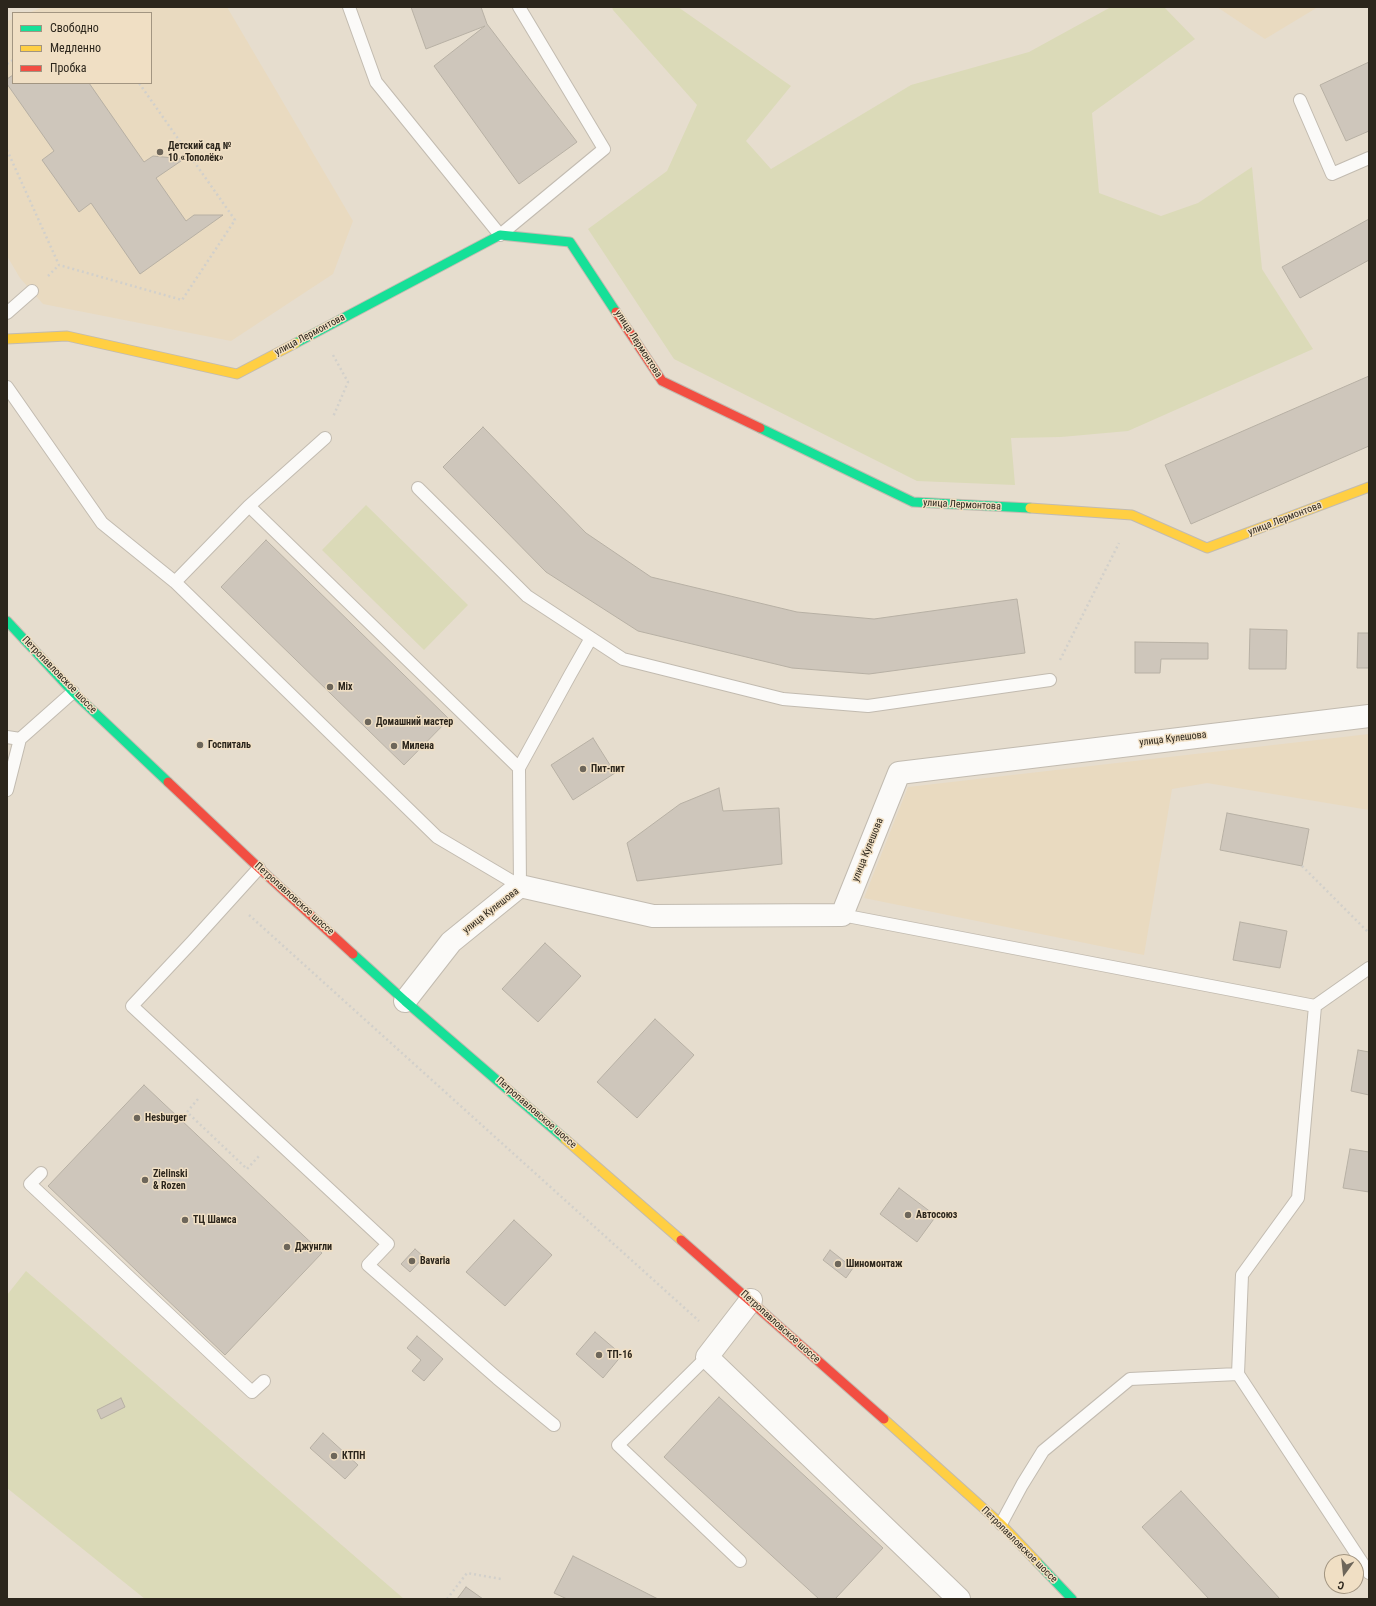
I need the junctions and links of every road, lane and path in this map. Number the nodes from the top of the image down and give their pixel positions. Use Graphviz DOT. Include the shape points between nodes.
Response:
graph roads {
  1 [pos="349,7"];
  2 [pos="519,7"];
  3 [pos="140,84"];
  4 [pos="1300,100"];
  5 [pos="7,150"];
  6 [pos="1369,158"];
  7 [pos="500,235"];
  8 [pos="32,291"];
  9 [pos="7,313"];
  10 [pos="320,330"];
  11 [pos="7,339"];
  12 [pos="7,387"];
  13 [pos="325,438"];
  14 [pos="1369,487"];
  15 [pos="418,488"];
  16 [pos="249,506"];
  17 [pos="1132,515"];
  18 [pos="175,582"];
  19 [pos="7,621"];
  20 [pos="592,638"];
  21 [pos="1050,680"];
  22 [pos="73,692"];
  23 [pos="1369,716"];
  24 [pos="7,737"];
  25 [pos="20,739"];
  26 [pos="519,768"];
  27 [pos="7,790"];
  28 [pos="1302,866"];
  29 [pos="259,868"];
  30 [pos="520,886"];
  31 [pos="249,915"];
  32 [pos="842,915"];
  33 [pos="1369,933"];
  34 [pos="1369,968"];
  35 [pos="405,1001"];
  36 [pos="1315,1006"];
  37 [pos="200,1098"];
  38 [pos="275,1139"];
  39 [pos="41,1173"];
  40 [pos="751,1300"];
  41 [pos="714,1349"];
  42 [pos="1238,1374"];
  43 [pos="264,1381"];
  44 [pos="554,1425"];
  45 [pos="1001,1524"];
  46 [pos="740,1561"];
  47 [pos="1369,1574"];
  48 [pos="501,1579"];
  49 [pos="447,1599"];
  50 [pos="959,1599"];
  51 [pos="1072,1599"];
  1 -- 7 [label="lane" via="376,82"];
  2 -- 7 [label="lane" via="604,149"];
  3 -- 5 [label="path" via="235,220 182,300 59,265"];
  4 -- 6 [label="lane" via="1332,174"];
  7 -- 10 [label="street, улица Лермонтова"];
  7 -- 17 [label="street, улица Лермонтова" via="570,242 662,381 912,502"];
  8 -- 9 [label="lane"];
  10 -- 11 [label="street, улица Лермонтова" via="236,374 67,336"];
  10 -- 13 [label="path" via="348,382"];
  12 -- 18 [label="lane" via="102,523"];
  13 -- 16 [label="lane"];
  14 -- 17 [label="street, улица Лермонтова" via="1207,548"];
  15 -- 20 [label="lane" via="527,596"];
  16 -- 18 [label="lane"];
  16 -- 26 [label="lane"];
  17 -- 21 [label="path"];
  18 -- 30 [label="lane" via="437,837"];
  19 -- 22 [label="street, Петропавловское шоссе"];
  20 -- 21 [label="lane" via="623,659 775,697 868,706"];
  20 -- 26 [label="lane"];
  22 -- 25 [label="lane"];
  22 -- 29 [label="street, Петропавловское шоссе"];
  23 -- 32 [label="street, улица Кулешова" via="899,773"];
  24 -- 25 [label="lane"];
  25 -- 27 [label="lane"];
  26 -- 30 [label="lane"];
  28 -- 33 [label="path"];
  29 -- 35 [label="street, Петропавловское шоссе"];
  29 -- 38 [label="lane" via="132,1006"];
  30 -- 32 [label="street, улица Кулешова" via="653,916"];
  30 -- 35 [label="street, улица Кулешова" via="451,942"];
  31 -- 41 [label="path"];
  32 -- 36 [label="lane"];
  34 -- 36 [label="lane"];
  35 -- 40 [label="street, Петропавловское шоссе"];
  36 -- 42 [label="lane" via="1298,1198 1242,1275"];
  37 -- 38 [label="path" via="186,1112 247,1169"];
  38 -- 44 [label="lane" via="388,1244 368,1265"];
  39 -- 43 [label="lane" via="30,1184 252,1392"];
  40 -- 41 [label="street"];
  40 -- 45 [label="street, Петропавловское шоссе"];
  41 -- 46 [label="lane" via="618,1445"];
  41 -- 50 [label="street"];
  42 -- 45 [label="lane" via="1130,1380 1043,1451"];
  42 -- 47 [label="lane"];
  45 -- 51 [label="street, Петропавловское шоссе"];
  48 -- 49 [label="path" via="467,1573"];
}
